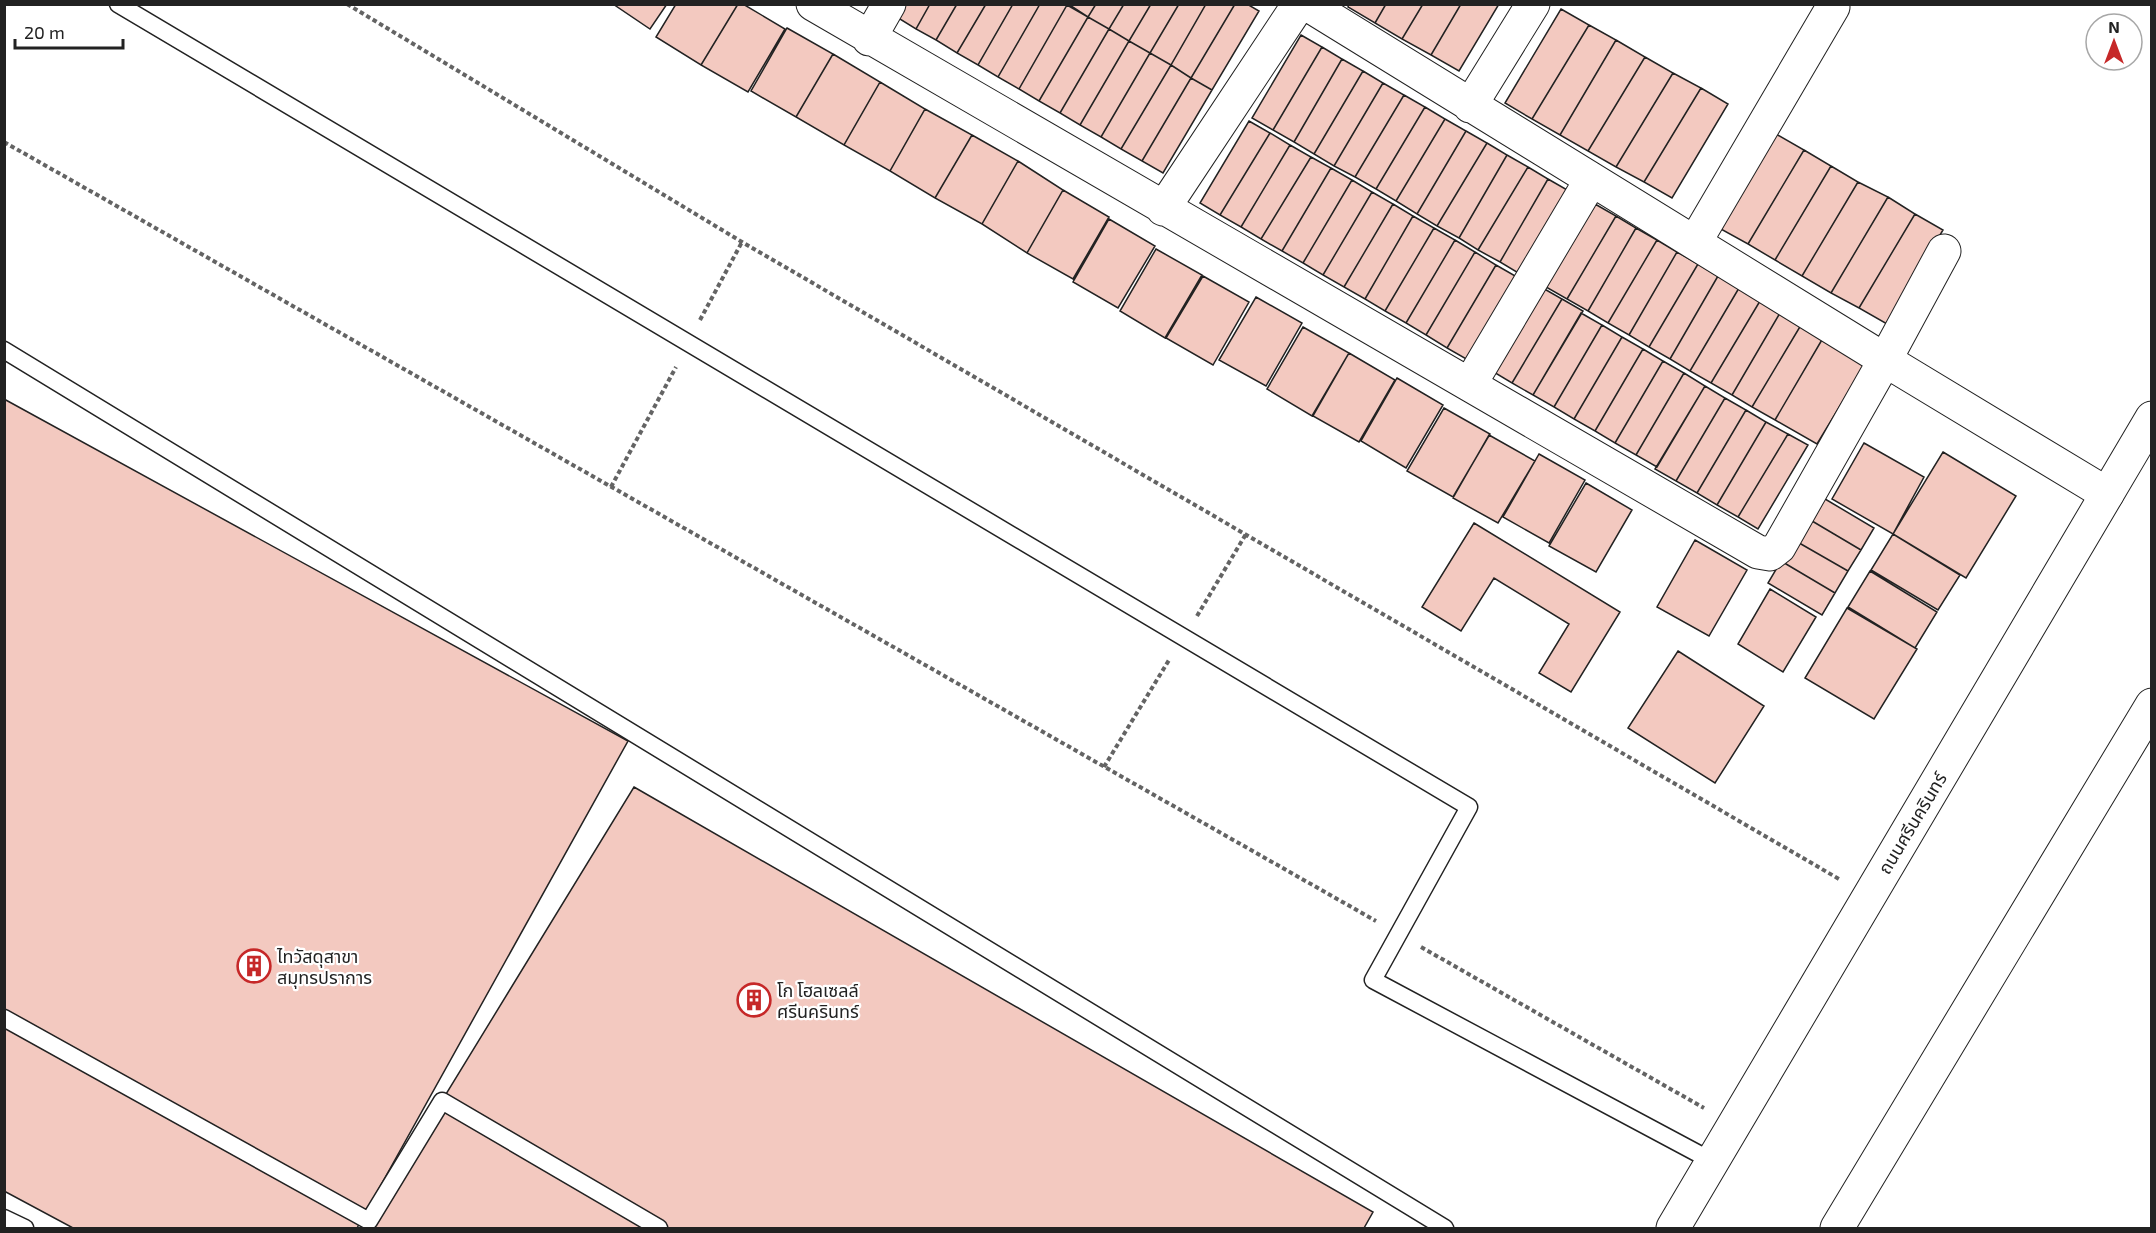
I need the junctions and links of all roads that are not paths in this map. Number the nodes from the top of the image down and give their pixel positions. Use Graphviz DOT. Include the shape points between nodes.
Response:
graph roads {
  1 [pos="118,4"];
  2 [pos="813,4"];
  3 [pos="890,4"];
  4 [pos="1299,4"];
  5 [pos="1307,4"];
  6 [pos="1533,4"];
  7 [pos="1833,7"];
  8 [pos="869,39"];
  9 [pos="1470,106"];
  10 [pos="1591,180"];
  11 [pos="1163,209"];
  12 [pos="1695,242"];
  13 [pos="1944,251"];
  14 [pos="4,350"];
  15 [pos="1885,360"];
  16 [pos="1470,384"];
  17 [pos="2151,418"];
  18 [pos="2107,494"];
  19 [pos="2151,705"];
  20 [pos="4,1018"];
  21 [pos="1712,1161"];
  22 [pos="4,1218"];
  23 [pos="25,1228"];
  24 [pos="658,1228"];
  25 [pos="1445,1228"];
  26 [pos="1673,1228"];
  27 [pos="1837,1228"];
  1 -- 21 [label="lane" via="1469,807 1374,980"];
  2 -- 8 [label="street"];
  3 -- 8 [label="street"];
  4 -- 11 [label="street"];
  5 -- 9 [label="street"];
  6 -- 9 [label="street"];
  7 -- 12 [label="street"];
  8 -- 11 [label="street"];
  9 -- 10 [label="street"];
  10 -- 12 [label="street"];
  10 -- 16 [label="street"];
  11 -- 16 [label="street"];
  12 -- 15 [label="street"];
  13 -- 15 [label="street"];
  14 -- 25 [label="lane"];
  15 -- 16 [label="street" via="1779,547 1770,554 1758,552"];
  15 -- 18 [label="street"];
  17 -- 18 [label="street, ถนนศรีนครินทร์"];
  18 -- 21 [label="street, ถนนศรีนครินทร์"];
  19 -- 27 [label="street"];
  20 -- 24 [label="lane" via="369,1221 442,1101"];
  21 -- 26 [label="street, ถนนศรีนครินทร์"];
  22 -- 23 [label="lane"];
}
